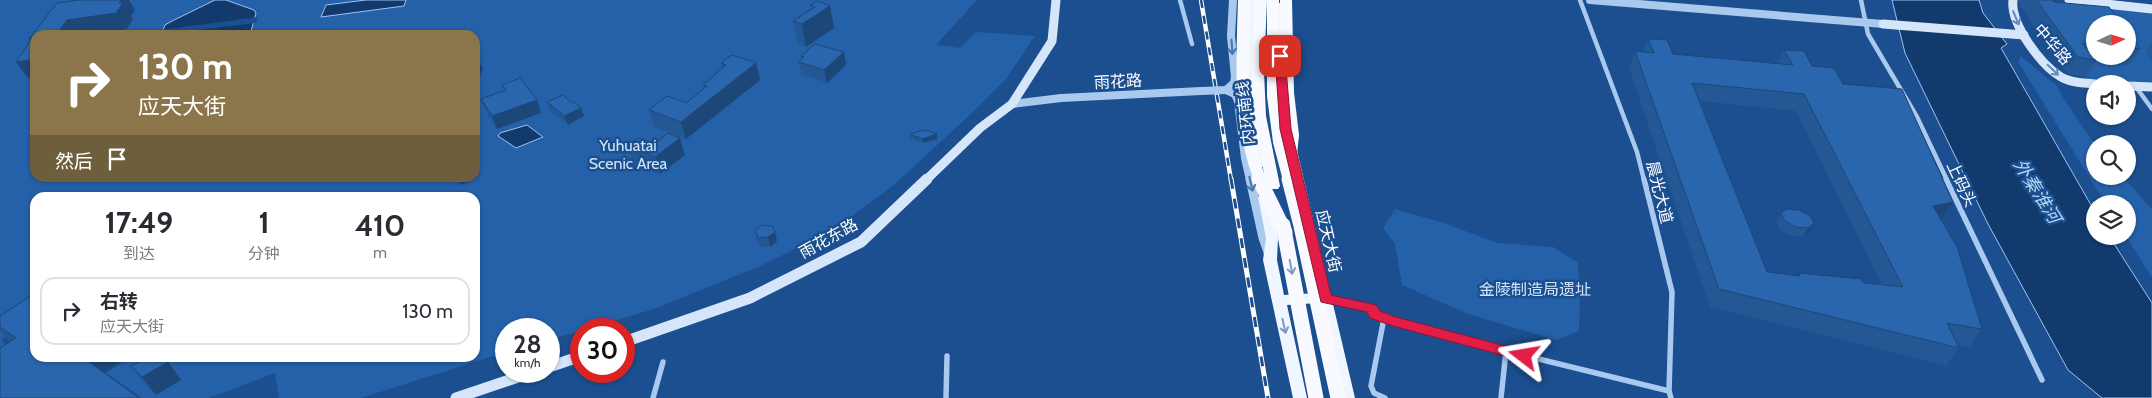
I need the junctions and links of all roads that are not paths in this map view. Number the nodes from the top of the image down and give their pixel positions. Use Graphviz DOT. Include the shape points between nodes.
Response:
graph roads {
  1 [pos="1056,0"];
  2 [pos="1180,0"];
  3 [pos="1233,0"];
  4 [pos="1244,0"];
  5 [pos="1250,0"];
  6 [pos="1260,0"];
  7 [pos="1273,0"];
  8 [pos="1282,0"];
  9 [pos="1286,0"];
  10 [pos="1580,0"];
  11 [pos="1590,0"];
  12 [pos="1861,0"];
  13 [pos="2013,0"];
  14 [pos="2069,0"];
  15 [pos="2152,9"];
  16 [pos="1864,22"];
  17 [pos="1883,24"];
  18 [pos="2024,35"];
  19 [pos="1192,44"];
  20 [pos="2086,83"];
  21 [pos="2136,86"];
  22 [pos="2152,88"];
  23 [pos="1226,90"];
  24 [pos="2136,91"];
  25 [pos="1012,104"];
  26 [pos="2152,109"];
  27 [pos="1288,178"];
  28 [pos="1285,232"];
  29 [pos="1270,260"];
  30 [pos="1325,298"];
  31 [pos="1278,300"];
  32 [pos="1384,318"];
  33 [pos="635,338"];
  34 [pos="1506,351"];
  35 [pos="947,356"];
  36 [pos="663,362"];
  37 [pos="2042,380"];
  38 [pos="500,383"];
  39 [pos="1670,395"];
  40 [pos="456,398"];
  41 [pos="653,398"];
  42 [pos="946,398"];
  43 [pos="1300,398"];
  44 [pos="1316,398"];
  45 [pos="1338,398"];
  46 [pos="1348,398"];
  47 [pos="1385,398"];
  48 [pos="1501,398"];
  1 -- 25 [label="main road" via="1052,41"];
  2 -- 19 [label="street"];
  3 -- 23 [label="street, one-way" via="1231,36 1235,77 1234,83"];
  4 -- 28 [label="highway, bridge" via="1245,120 1255,168"];
  5 -- 29 [label="main road" via="1251,90 1260,173 1272,238"];
  6 -- 28 [label="highway, 内环南线, bridge" via="1260,116"];
  7 -- 27 [label="highway, 内环南线, bridge" via="1273,96"];
  8 -- 30 [label="main road, 应天大街" via="1279,37 1286,129"];
  9 -- 27 [label="highway, bridge" via="1288,93 1293,135"];
  10 -- 39 [label="street, 晨光大道" via="1637,152 1672,292"];
  11 -- 16 [label="street"];
  12 -- 16 [label="street, 上码头"];
  13 -- 18 [label="main road, 中华路, one-way" via="2012,10"];
  14 -- 15 [label="main road"];
  16 -- 17 [label="street"];
  16 -- 37 [label="street, 上码头" via="1876,49 1917,117"];
  17 -- 18 [label="main road"];
  18 -- 20 [label="main road, 中华路, one-way" via="2056,74"];
  21 -- 22 [label="main road"];
  23 -- 25 [label="street, 雨花路, bridge" via="1061,98"];
  23 -- 29 [label="street, one-way" via="1235,94 1238,101 1245,158"];
  24 -- 26 [label="street"];
  25 -- 33 [label="main road, 雨花东路" via="980,128 861,242 750,298"];
  27 -- 45 [label="highway, 内环南线, bridge"];
  28 -- 44 [label="highway, 内环南线, one-way, bridge"];
  29 -- 31 [label="main road"];
  30 -- 31 [label="main road"];
  30 -- 32 [label="street" via="1372,308 1375,315"];
  30 -- 46 [label="main road, 应天大街"];
  31 -- 43 [label="main road, one-way"];
  32 -- 34 [label="street"];
  32 -- 47 [label="street" via="1371,386 1374,393"];
  34 -- 39 [label="street"];
  34 -- 48 [label="street"];
  35 -- 42 [label="street"];
  36 -- 41 [label="street"];
  38 -- 40 [label="main road"];
}
